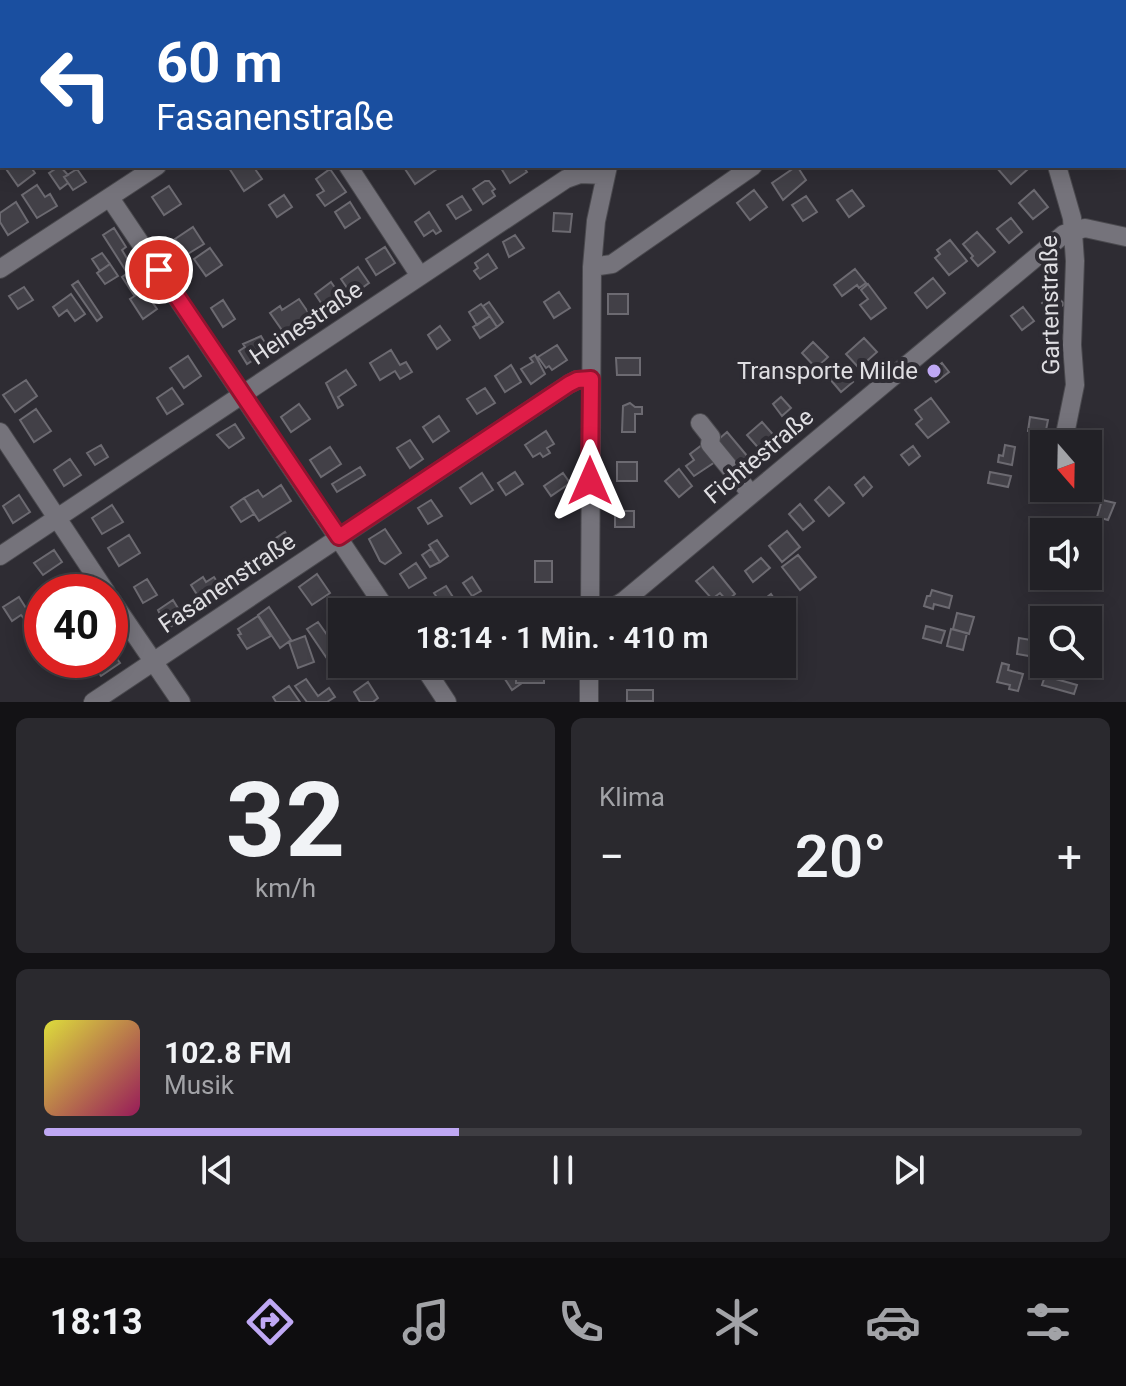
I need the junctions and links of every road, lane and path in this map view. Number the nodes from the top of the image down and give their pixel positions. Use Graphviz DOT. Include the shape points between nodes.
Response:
graph roads {
  1 [pos="154,168"];
  2 [pos="349,168"];
  3 [pos="750,168"];
  4 [pos="1058,168"];
  5 [pos="607,170"];
  6 [pos="110,198"];
  7 [pos="1073,230"];
  8 [pos="1126,237"];
  9 [pos="592,267"];
  10 [pos="0,269"];
  11 [pos="420,276"];
  12 [pos="591,379"];
  13 [pos="242,394"];
  14 [pos="700,423"];
  15 [pos="1066,430"];
  16 [pos="0,432"];
  17 [pos="751,494"];
  18 [pos="56,520"];
  19 [pos="339,537"];
  20 [pos="0,556"];
  21 [pos="94,574"];
  22 [pos="379,598"];
  23 [pos="590,598"];
  24 [pos="627,598"];
  25 [pos="128,624"];
  26 [pos="153,661"];
  27 [pos="431,678"];
  28 [pos="589,678"];
  29 [pos="93,702"];
  30 [pos="181,702"];
  31 [pos="447,702"];
  32 [pos="589,702"];
  1 -- 6 [label="street"];
  2 -- 11 [label="street"];
  3 -- 9 [label="street" via="612,264"];
  4 -- 7 [label="street, Gartenstraße"];
  5 -- 9 [label="street"];
  5 -- 11 [label="street, Heinestraße" via="566,179"];
  6 -- 10 [label="street"];
  6 -- 13 [label="street"];
  7 -- 8 [label="street"];
  7 -- 15 [label="street, Gartenstraße" via="1075,385"];
  7 -- 17 [label="street, Fichtestraße"];
  9 -- 12 [label="street"];
  11 -- 13 [label="street, Heinestraße"];
  12 -- 19 [label="street, Fasanenstraße" via="569,384"];
  12 -- 23 [label="street"];
  13 -- 18 [label="street, Heinestraße"];
  13 -- 19 [label="street"];
  14 -- 17 [label="street" via="710,444"];
  16 -- 18 [label="street"];
  17 -- 24 [label="street, Fichtestraße"];
  18 -- 20 [label="street, Heinestraße"];
  18 -- 21 [label="street"];
  19 -- 22 [label="street"];
  19 -- 26 [label="street, Fasanenstraße"];
  25 -- 26 [label="street"];
  26 -- 29 [label="street, Fasanenstraße"];
  26 -- 30 [label="street"];
  27 -- 31 [label="street"];
  28 -- 32 [label="street"];
}
